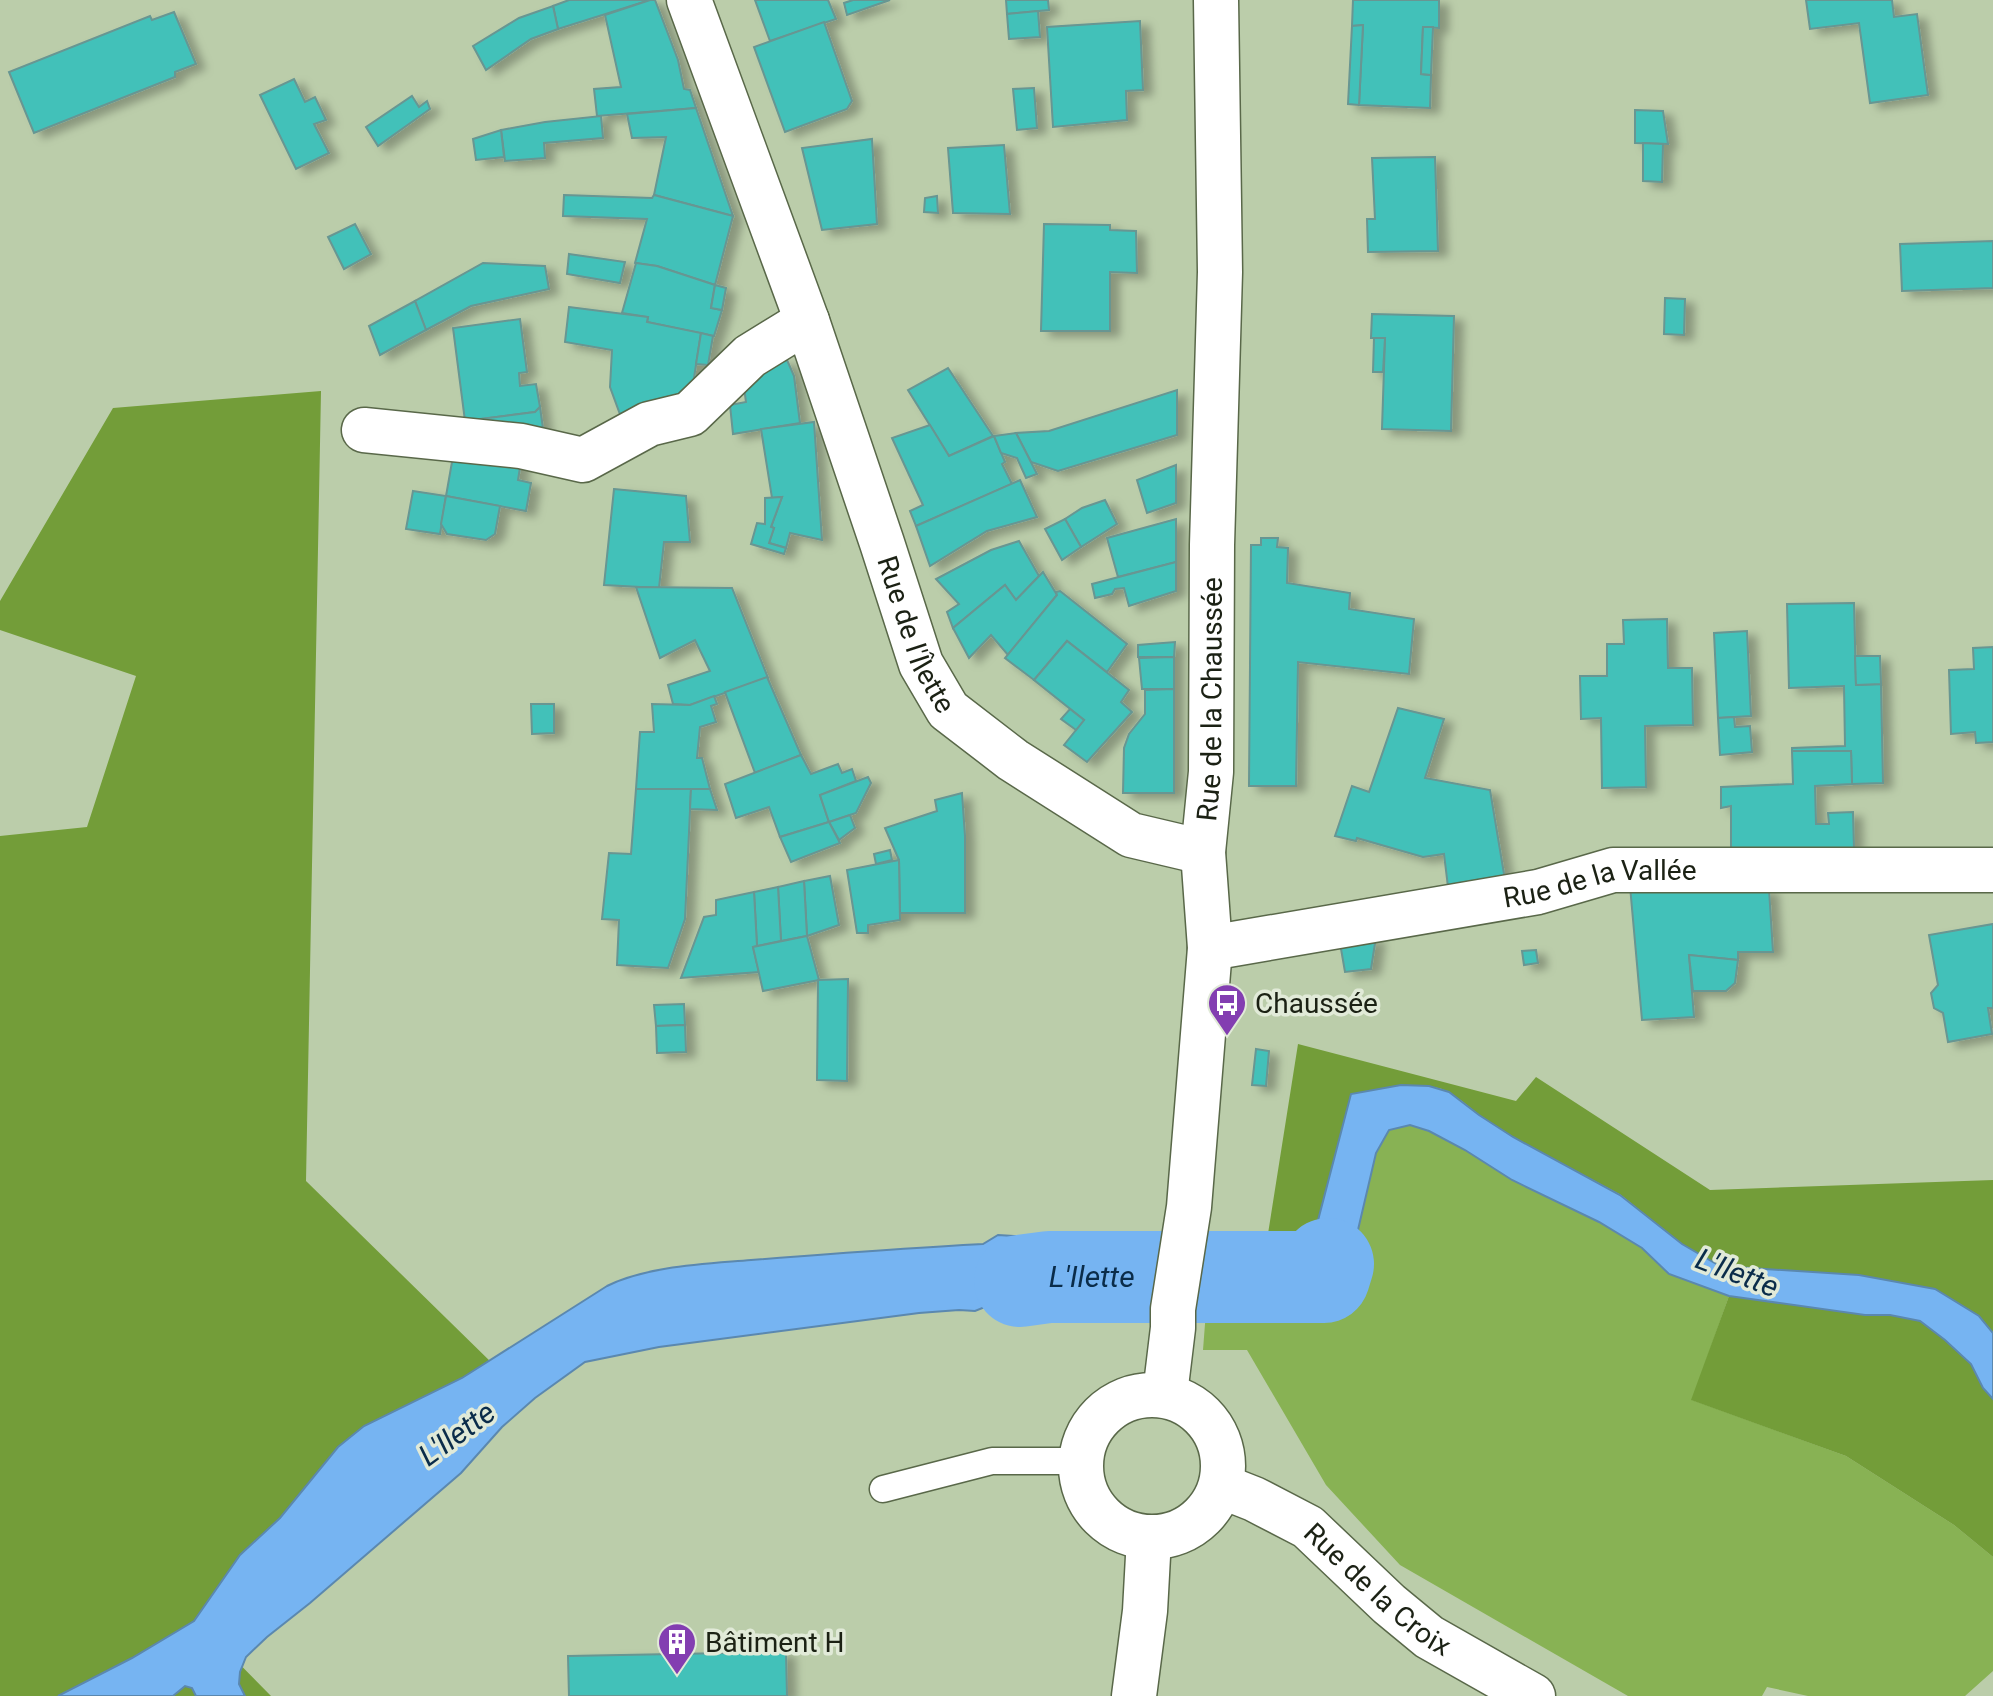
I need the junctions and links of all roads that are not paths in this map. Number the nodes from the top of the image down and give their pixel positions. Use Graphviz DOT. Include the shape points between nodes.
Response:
graph roads {
  1 [pos="689,0"];
  2 [pos="1216,0"];
  3 [pos="807,321"];
  4 [pos="364,430"];
  5 [pos="1203,852"];
  6 [pos="1993,870"];
  7 [pos="1210,948"];
  8 [pos="1165,1394"];
  9 [pos="1080,1461"];
  10 [pos="1221,1486"];
  11 [pos="883,1489"];
  12 [pos="1149,1538"];
  13 [pos="1134,1696"];
  14 [pos="1533,1696"];
  1 -- 3 [label="street, Rue de l'Îlette"];
  2 -- 5 [label="street, Rue de la Chaussée" via="1220,272 1211,772"];
  3 -- 4 [label="street" via="750,356 690,414 649,424 583,460 521,446"];
  3 -- 5 [label="street, Rue de l'Îlette" via="921,664 948,710 1013,760 1131,835"];
  5 -- 7 [label="street, Rue de la Chaussée"];
  6 -- 7 [label="street, Rue de la Vallée" via="1613,870 1538,892"];
  7 -- 8 [label="street, Rue de la Chaussée" via="1189,1207"];
  8 -- 9 [label="street" via="1117,1403 1086,1438"];
  8 -- 10 [label="street" via="1206,1418 1219,1439 1224,1462"];
  9 -- 11 [label="lane" via="992,1461"];
  9 -- 12 [label="street" via="1092,1505 1107,1522"];
  10 -- 12 [label="street" via="1195,1524 1173,1535"];
  10 -- 14 [label="street, Rue de la Croix" via="1308,1527 1429,1637"];
  12 -- 13 [label="street"];
}
